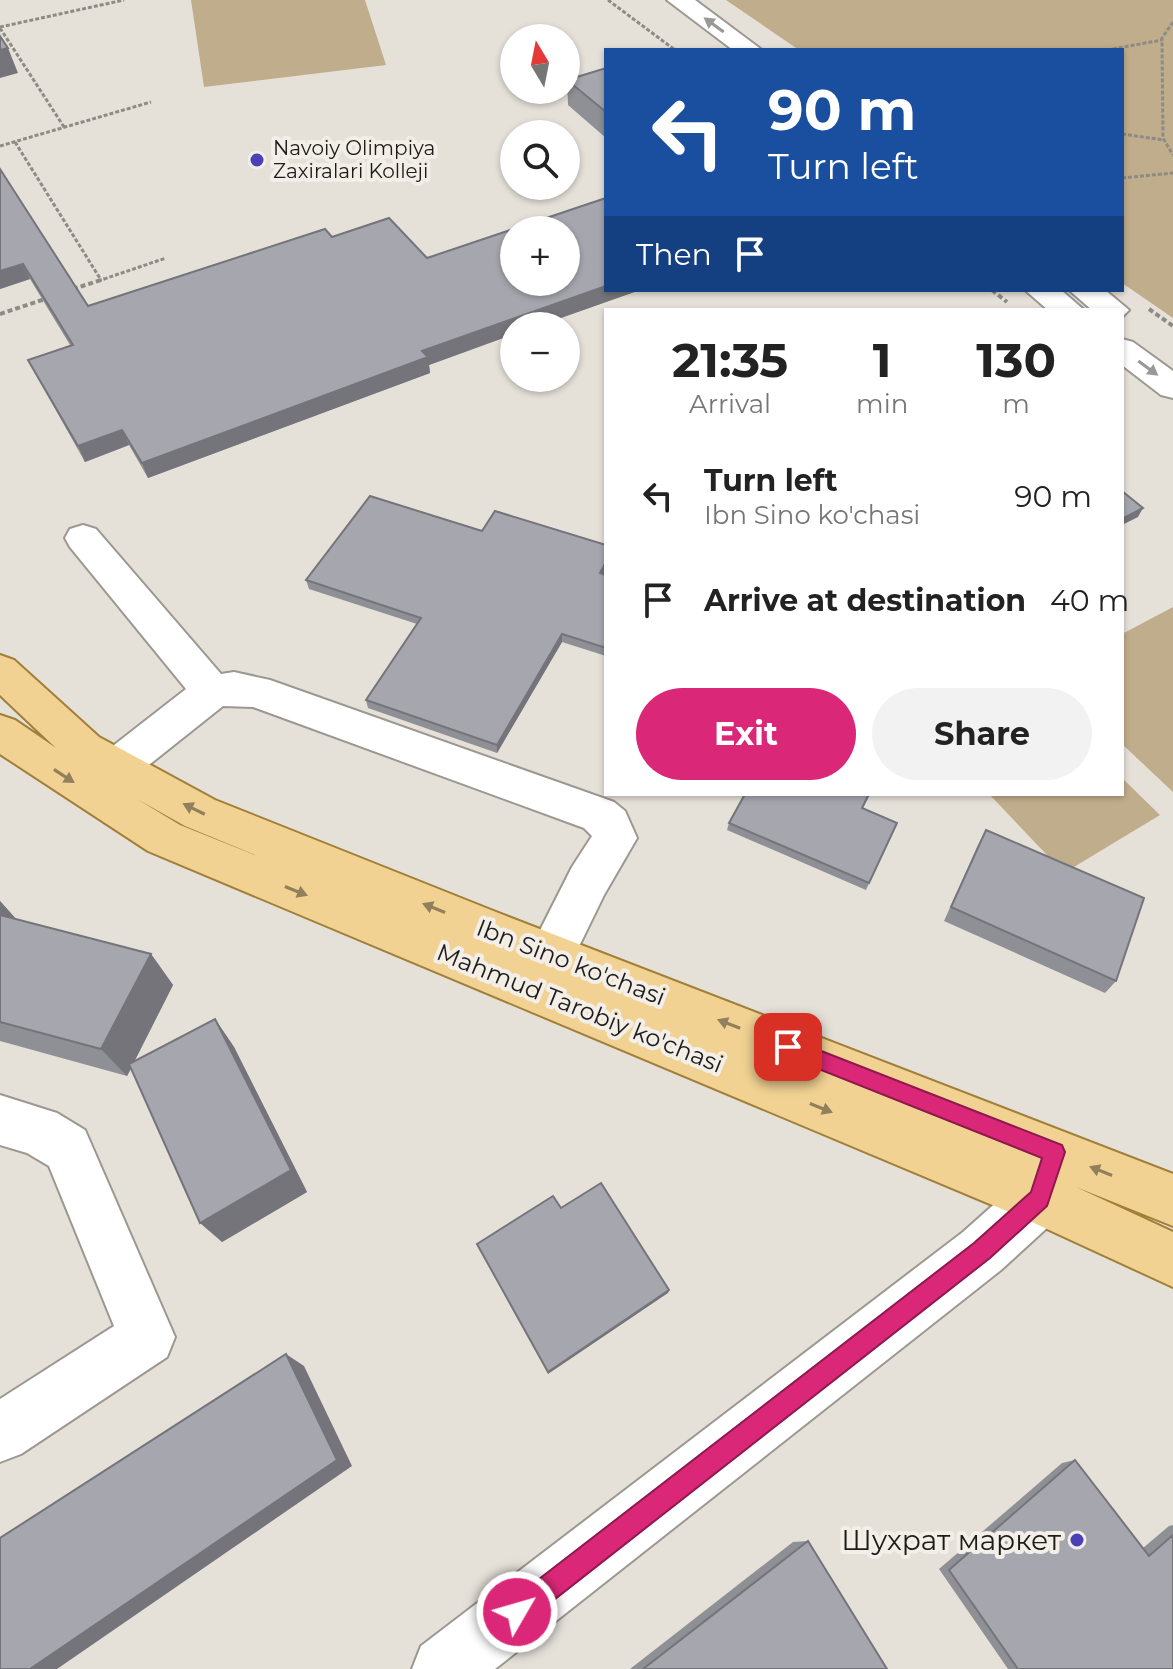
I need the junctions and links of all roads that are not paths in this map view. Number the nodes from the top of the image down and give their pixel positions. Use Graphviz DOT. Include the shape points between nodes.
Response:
graph roads {
  1 [pos="667,4"];
  2 [pos="710,48"];
  3 [pos="745,48"];
  4 [pos="1044,292"];
  5 [pos="1088,292"];
  6 [pos="1065,308"];
  7 [pos="1110,308"];
  8 [pos="1124,318"];
  9 [pos="1124,350"];
  10 [pos="1173,353"];
  11 [pos="1173,387"];
  12 [pos="83,538"];
  13 [pos="0,671"];
  14 [pos="212,692"];
  15 [pos="0,732"];
  16 [pos="115,768"];
  17 [pos="551,954"];
  18 [pos="0,1120"];
  19 [pos="1047,1175"];
  20 [pos="1173,1200"];
  21 [pos="1173,1260"];
  22 [pos="0,1433"];
  23 [pos="444,1669"];
  1 -- 2 [label="street"];
  3 -- 1 [label="street, one-way"];
  4 -- 6 [label="street"];
  5 -- 7 [label="street"];
  8 -- 10 [label="street"];
  9 -- 11 [label="street, one-way"];
  12 -- 14 [label="street"];
  13 -- 16 [label="main road, Ibn Sino ko'chasi" via="84,749"];
  14 -- 16 [label="street"];
  14 -- 17 [label="street" via="256,691 599,815 615,838"];
  15 -- 19 [label="main road, Mahmud Tarobiy ko'chasi, one-way" via="164,838"];
  17 -- 16 [label="main road, Ibn Sino ko'chasi, one-way" via="200,813"];
  19 -- 17 [label="main road, Ibn Sino ko'chasi, one-way"];
  18 -- 22 [label="street" via="39,1131 67,1148 147,1337"];
  20 -- 19 [label="main road, Ibn Sino ko'chasi, one-way"];
  19 -- 21 [label="main road, Mahmud Tarobiy ko'chasi"];
  19 -- 23 [label="street" via="970,1260"];
}
